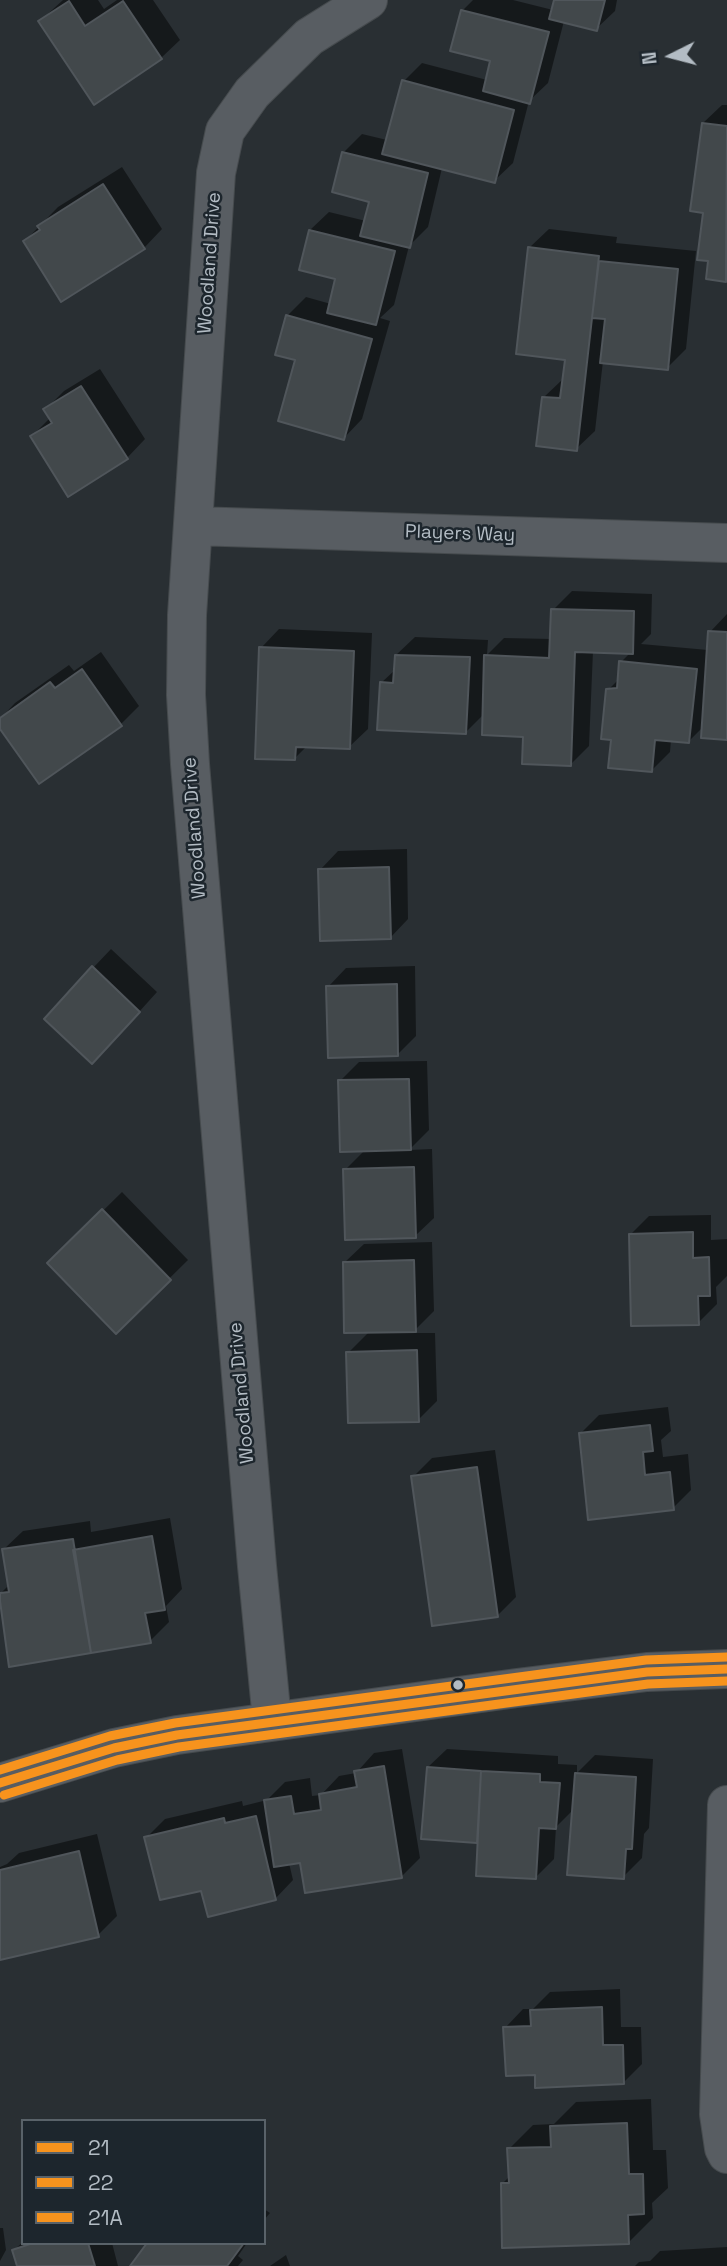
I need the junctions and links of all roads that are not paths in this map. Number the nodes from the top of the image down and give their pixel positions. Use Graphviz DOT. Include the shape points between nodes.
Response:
graph roads {
  1 [pos="368,0"];
  2 [pos="194,526"];
  3 [pos="727,543"];
  4 [pos="727,1668"];
  5 [pos="272,1720"];
  6 [pos="0,1783"];
  7 [pos="727,1805"];
  8 [pos="727,2154"];
  1 -- 2 [label="street, Woodland Drive" via="309,37 253,93 225,131 216,173"];
  2 -- 3 [label="street, Players Way"];
  2 -- 5 [label="street, Woodland Drive" via="187,615 187,723"];
  4 -- 5 [label="street" via="647,1672"];
  5 -- 6 [label="street" via="114,1748"];
  7 -- 8 [label="street" via="719,2114"];
}
